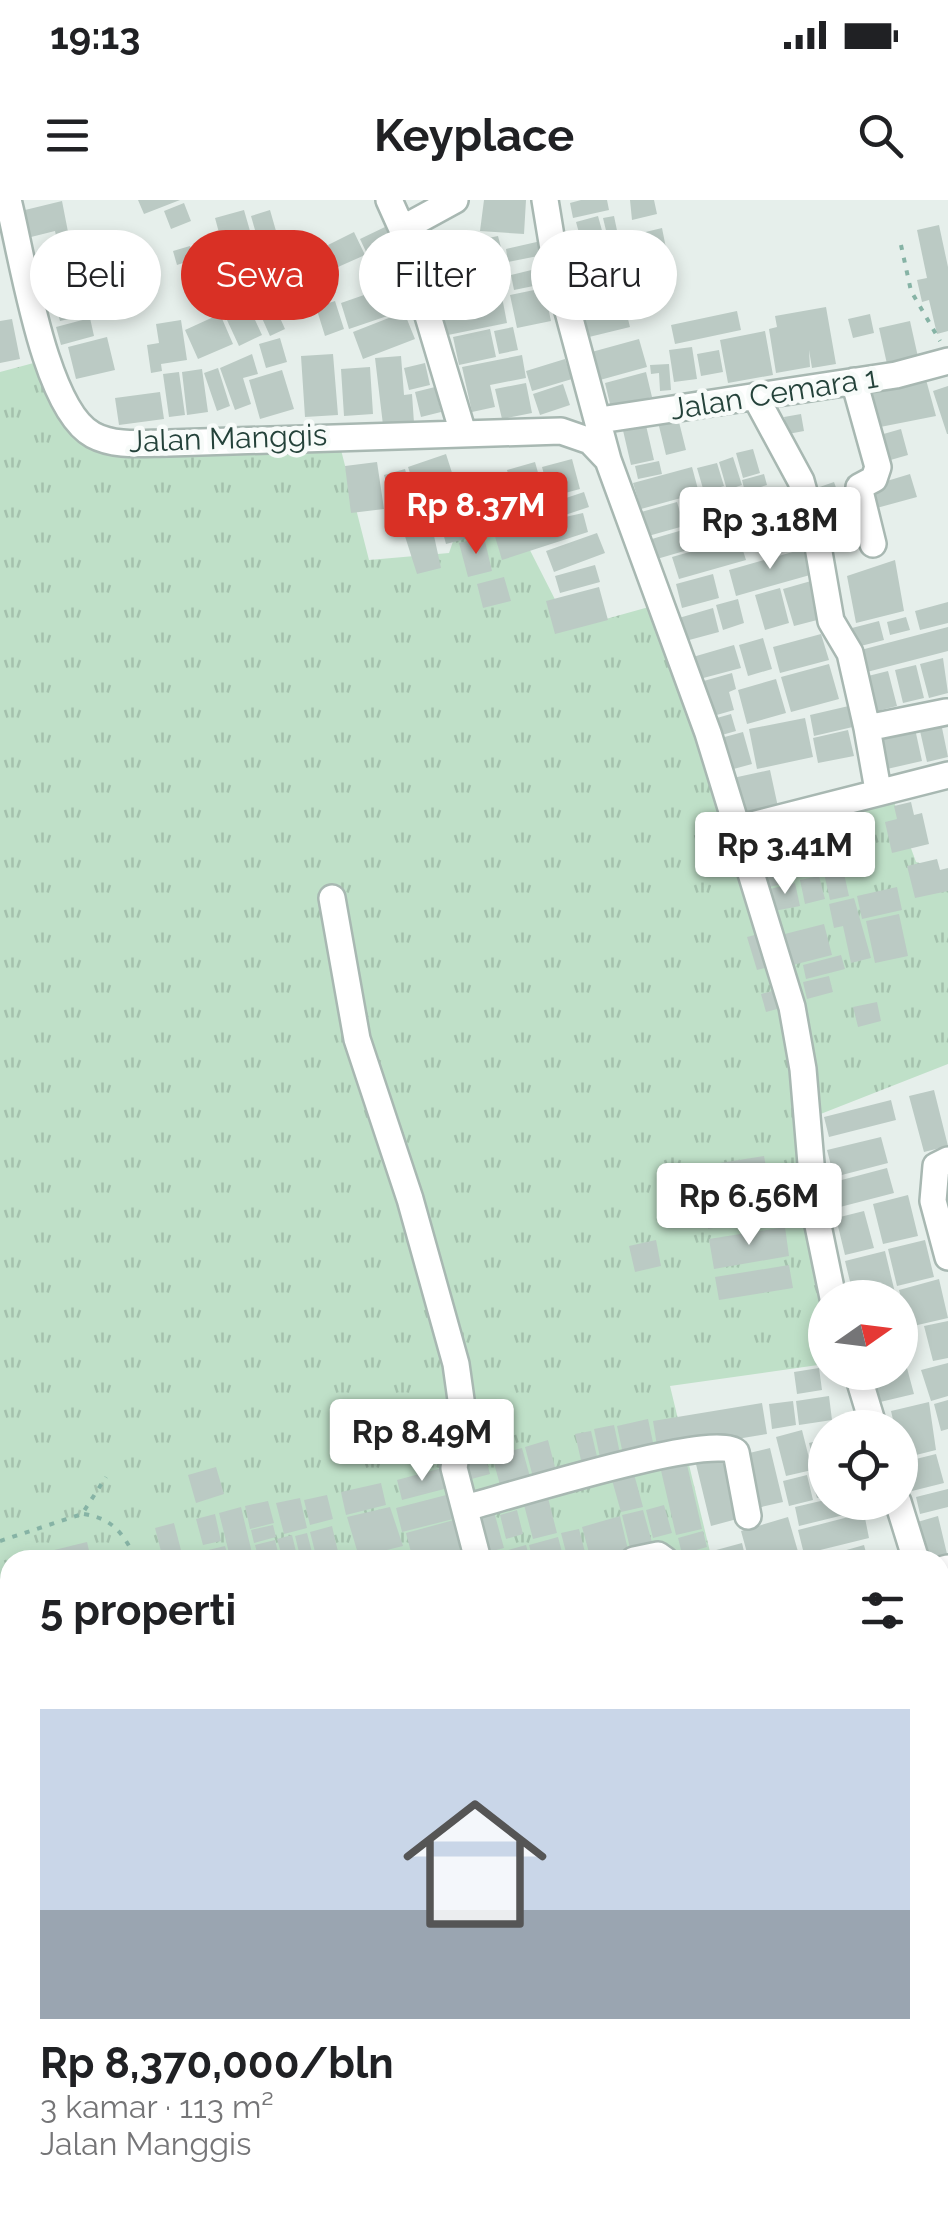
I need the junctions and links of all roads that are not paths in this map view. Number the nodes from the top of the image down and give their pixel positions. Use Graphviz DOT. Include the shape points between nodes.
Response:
graph roads {
  1 [pos="8,200"];
  2 [pos="388,200"];
  3 [pos="455,200"];
  4 [pos="545,200"];
  5 [pos="402,229"];
  6 [pos="948,361"];
  7 [pos="854,381"];
  8 [pos="755,396"];
  9 [pos="600,420"];
  10 [pos="464,433"];
  11 [pos="608,460"];
  12 [pos="872,544"];
  13 [pos="947,715"];
  14 [pos="867,728"];
  15 [pos="948,775"];
  16 [pos="878,790"];
  17 [pos="740,828"];
  18 [pos="332,898"];
  19 [pos="948,1160"];
  20 [pos="948,1257"];
  21 [pos="829,1280"];
  22 [pos="465,1508"];
  23 [pos="748,1516"];
  24 [pos="904,1520"];
  25 [pos="476,1550"];
  26 [pos="913,1550"];
  1 -- 10 [label="street, Jalan Manggis" via="53,374 77,424 95,436 152,443"];
  2 -- 5 [label="street"];
  3 -- 5 [label="street"];
  4 -- 9 [label="street" via="556,267"];
  5 -- 10 [label="street"];
  6 -- 7 [label="street, Jalan Cemara 1"];
  7 -- 8 [label="street, Jalan Cemara 1"];
  7 -- 12 [label="street" via="878,467 874,479 859,487"];
  8 -- 9 [label="street, Jalan Cemara 1"];
  8 -- 14 [label="street" via="804,492 831,621 850,653"];
  9 -- 11 [label="street"];
  10 -- 11 [label="street, Jalan Manggis" via="577,434"];
  11 -- 17 [label="street"];
  13 -- 14 [label="street"];
  14 -- 16 [label="street"];
  15 -- 16 [label="street"];
  16 -- 17 [label="street"];
  17 -- 21 [label="street" via="798,1035 815,1211"];
  18 -- 22 [label="street" via="357,1039 456,1364 463,1414 454,1468"];
  19 -- 20 [label="street" via="936,1166 932,1182"];
  22 -- 23 [label="street" via="658,1455 724,1445 736,1452"];
  22 -- 25 [label="street"];
  24 -- 26 [label="street"];
}
